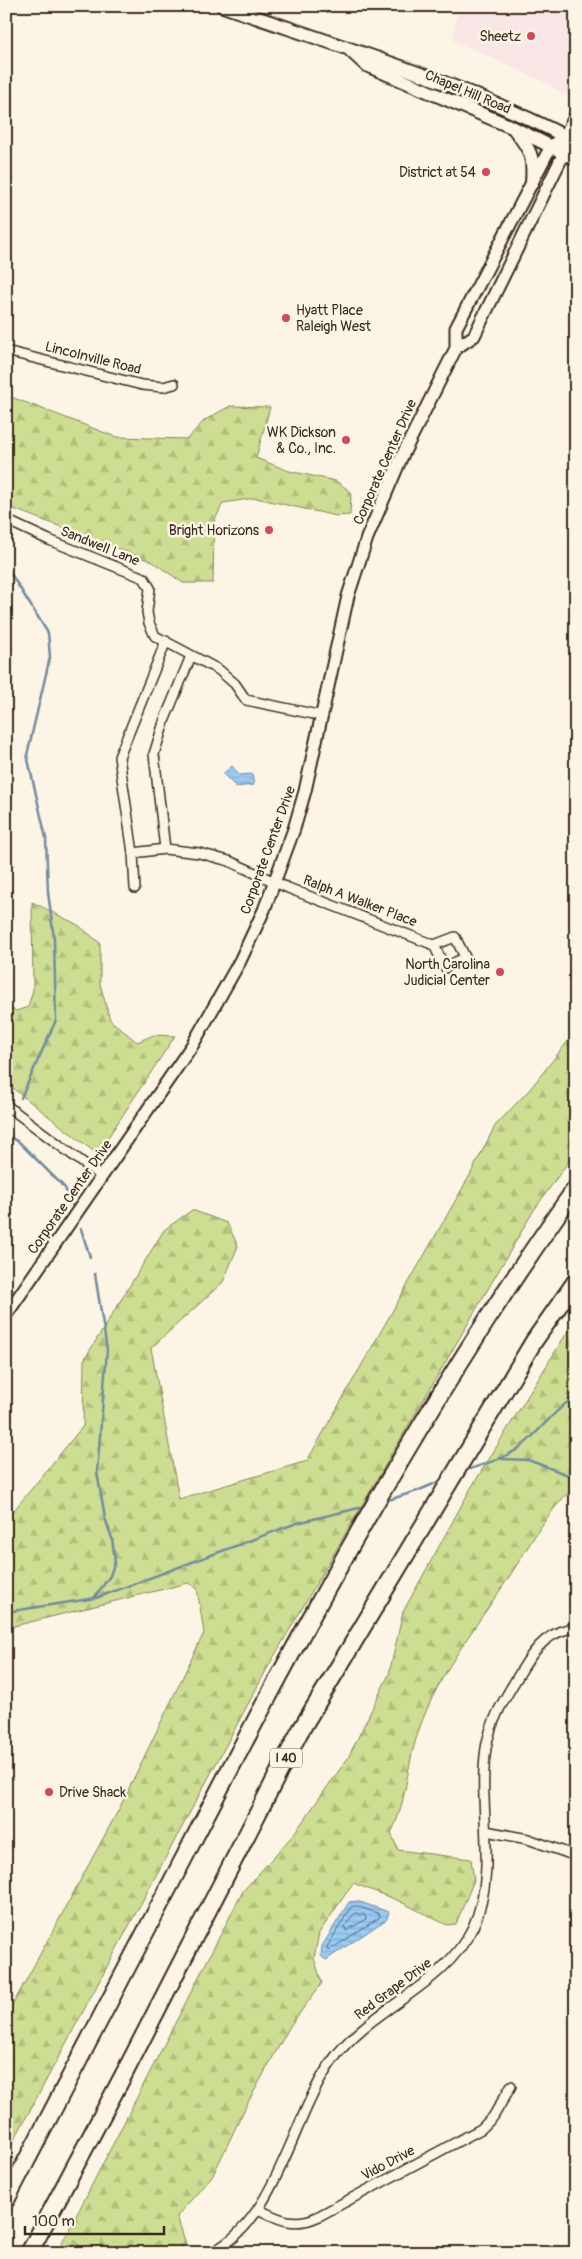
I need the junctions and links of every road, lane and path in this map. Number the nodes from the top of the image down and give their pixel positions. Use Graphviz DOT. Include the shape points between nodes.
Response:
graph roads {
  1 [pos="223,6"];
  2 [pos="351,51"];
  3 [pos="576,111"];
  4 [pos="514,128"];
  5 [pos="564,136"];
  6 [pos="576,142"];
  7 [pos="551,146"];
  8 [pos="564,153"];
  9 [pos="576,159"];
  10 [pos="532,183"];
  11 [pos="456,348"];
  12 [pos="6,351"];
  13 [pos="174,384"];
  14 [pos="6,520"];
  15 [pos="166,641"];
  16 [pos="191,656"];
  17 [pos="323,716"];
  18 [pos="165,850"];
  19 [pos="132,853"];
  20 [pos="275,882"];
  21 [pos="135,888"];
  22 [pos="434,945"];
  23 [pos="6,1104"];
  24 [pos="102,1177"];
  25 [pos="576,1188"];
  26 [pos="576,1281"];
  27 [pos="6,1315"];
  28 [pos="576,1628"];
  29 [pos="486,1831"];
  30 [pos="576,1856"];
  31 [pos="511,2086"];
  32 [pos="6,2200"];
  33 [pos="258,2209"];
  34 [pos="29,2253"];
  35 [pos="211,2253"];
  1 -- 2 [label="main road, Chapel Hill Road"];
  2 -- 4 [label="main road, Chapel Hill Road" via="366,65"];
  2 -- 5 [label="main road, Chapel Hill Road" via="489,100"];
  3 -- 5 [label="street"];
  4 -- 7 [label="main road, Chapel Hill Road"];
  4 -- 10 [label="main road" via="530,150"];
  5 -- 6 [label="main road, Chapel Hill Road"];
  5 -- 7 [label="street, Corporate Center Drive"];
  5 -- 8 [label="street, Corporate Center Drive"];
  7 -- 8 [label="main road, Chapel Hill Road"];
  7 -- 10 [label="street, Corporate Center Drive"];
  8 -- 9 [label="main road, Chapel Hill Road"];
  8 -- 11 [label="street, Corporate Center Drive" via="474,336"];
  10 -- 11 [label="street, Corporate Center Drive" via="456,328"];
  11 -- 17 [label="street, Corporate Center Drive" via="402,456 367,538 348,596"];
  12 -- 13 [label="street, Lincolnville Road" via="142,385 163,387"];
  14 -- 15 [label="street, Sandwell Lane" via="144,578 150,588 149,623 155,636"];
  15 -- 16 [label="street, Sandwell Lane"];
  15 -- 19 [label="street" via="119,757"];
  16 -- 17 [label="street, Sandwell Lane" via="219,670 246,700"];
  16 -- 18 [label="street" via="154,754"];
  17 -- 20 [label="street, Corporate Center Drive" via="305,791"];
  18 -- 19 [label="street, Ralph A Walker Place"];
  18 -- 20 [label="street, Ralph A Walker Place" via="199,853 229,861"];
  19 -- 21 [label="street"];
  20 -- 22 [label="street, Ralph A Walker Place"];
  20 -- 24 [label="street, Corporate Center Drive" via="240,961 210,1015"];
  23 -- 24 [label="street"];
  24 -- 27 [label="street, Corporate Center Drive"];
  25 -- 32 [label="highway" via="538,1240 400,1457 241,1746"];
  26 -- 34 [label="highway, I 40" via="534,1341 299,1733"];
  28 -- 29 [label="street, Red Grape Drive" via="555,1633 538,1646 494,1719 485,1760"];
  29 -- 30 [label="street" via="528,1839"];
  29 -- 33 [label="street, Red Grape Drive" via="483,1896 467,1937 441,1971 362,2029 338,2052 325,2071"];
  31 -- 33 [label="street, Vido Drive" via="493,2117 481,2129 317,2217 290,2223"];
  33 -- 35 [label="street, Red Grape Drive" via="235,2238"];
}
